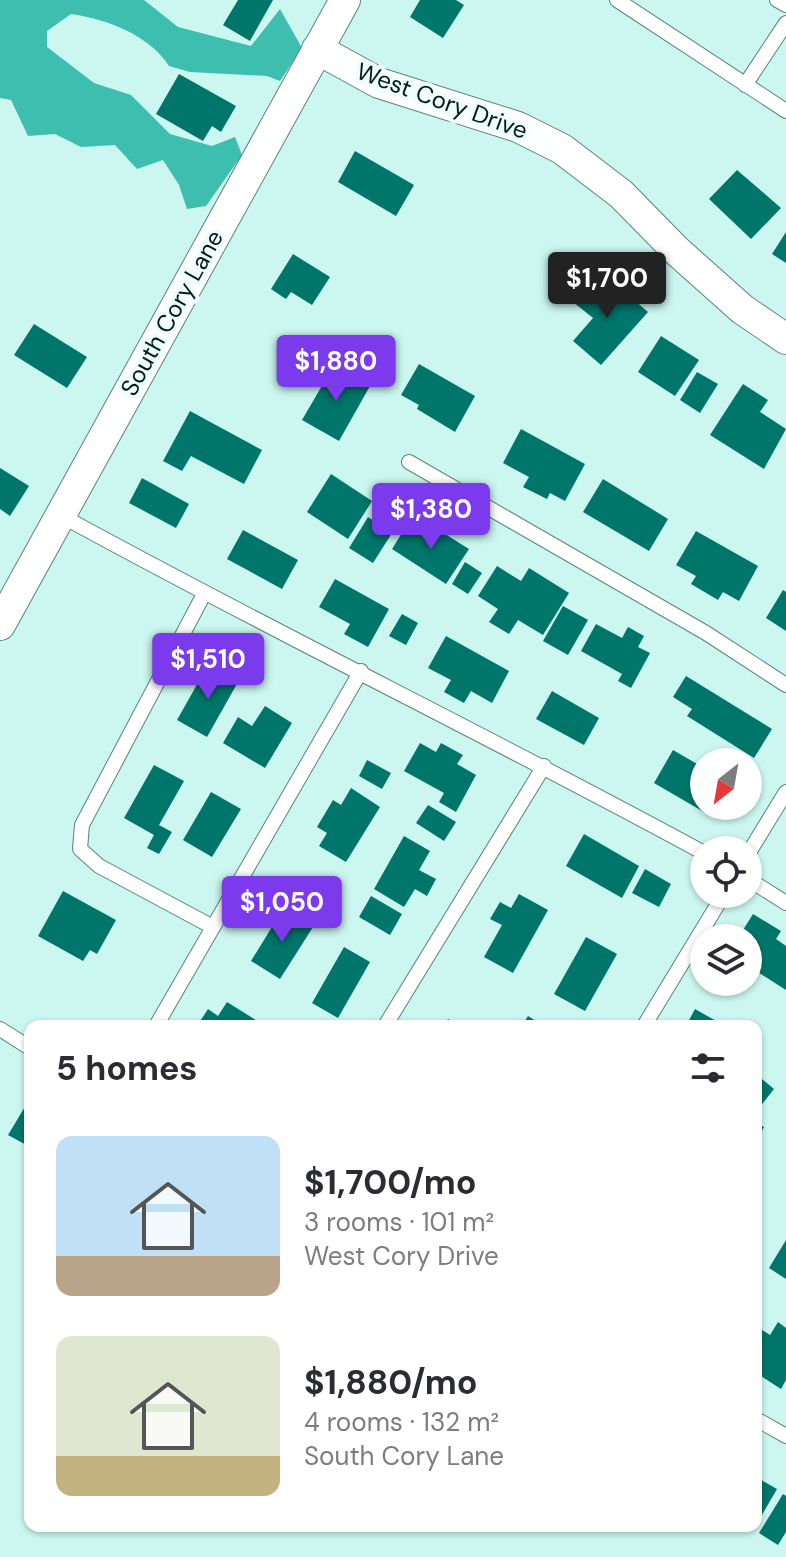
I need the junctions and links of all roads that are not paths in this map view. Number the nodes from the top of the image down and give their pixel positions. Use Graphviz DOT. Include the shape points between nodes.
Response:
graph roads {
  1 [pos="345,0"];
  2 [pos="617,0"];
  3 [pos="777,0"];
  4 [pos="786,5"];
  5 [pos="786,23"];
  6 [pos="317,49"];
  7 [pos="745,85"];
  8 [pos="786,111"];
  9 [pos="786,339"];
  10 [pos="409,462"];
  11 [pos="60,515"];
  12 [pos="204,594"];
  13 [pos="0,625"];
  14 [pos="361,671"];
  15 [pos="786,685"];
  16 [pos="544,766"];
  17 [pos="786,792"];
  18 [pos="759,836"];
  19 [pos="690,845"];
  20 [pos="762,888"];
  21 [pos="786,903"];
  22 [pos="716,908"];
  23 [pos="211,926"];
  24 [pos="159,1020"];
  25 [pos="389,1020"];
  26 [pos="648,1020"];
  27 [pos="0,1029"];
  28 [pos="24,1044"];
  29 [pos="762,1422"];
  30 [pos="786,1436"];
  1 -- 6 [label="street, South Cory Lane"];
  2 -- 7 [label="lane"];
  3 -- 4 [label="lane"];
  5 -- 7 [label="lane"];
  6 -- 9 [label="street, West Cory Drive" via="379,83 518,127 562,149 621,194 742,309"];
  6 -- 11 [label="street, South Cory Lane"];
  7 -- 8 [label="lane"];
  10 -- 15 [label="lane" via="706,633"];
  11 -- 12 [label="lane"];
  11 -- 13 [label="street, South Cory Lane"];
  12 -- 14 [label="lane"];
  12 -- 23 [label="lane" via="82,825 80,849 99,866"];
  14 -- 16 [label="lane"];
  14 -- 23 [label="lane"];
  16 -- 19 [label="lane"];
  16 -- 25 [label="lane"];
  17 -- 18 [label="lane"];
  20 -- 21 [label="lane"];
  22 -- 26 [label="lane"];
  23 -- 24 [label="lane"];
  27 -- 28 [label="lane"];
  29 -- 30 [label="lane"];
}
